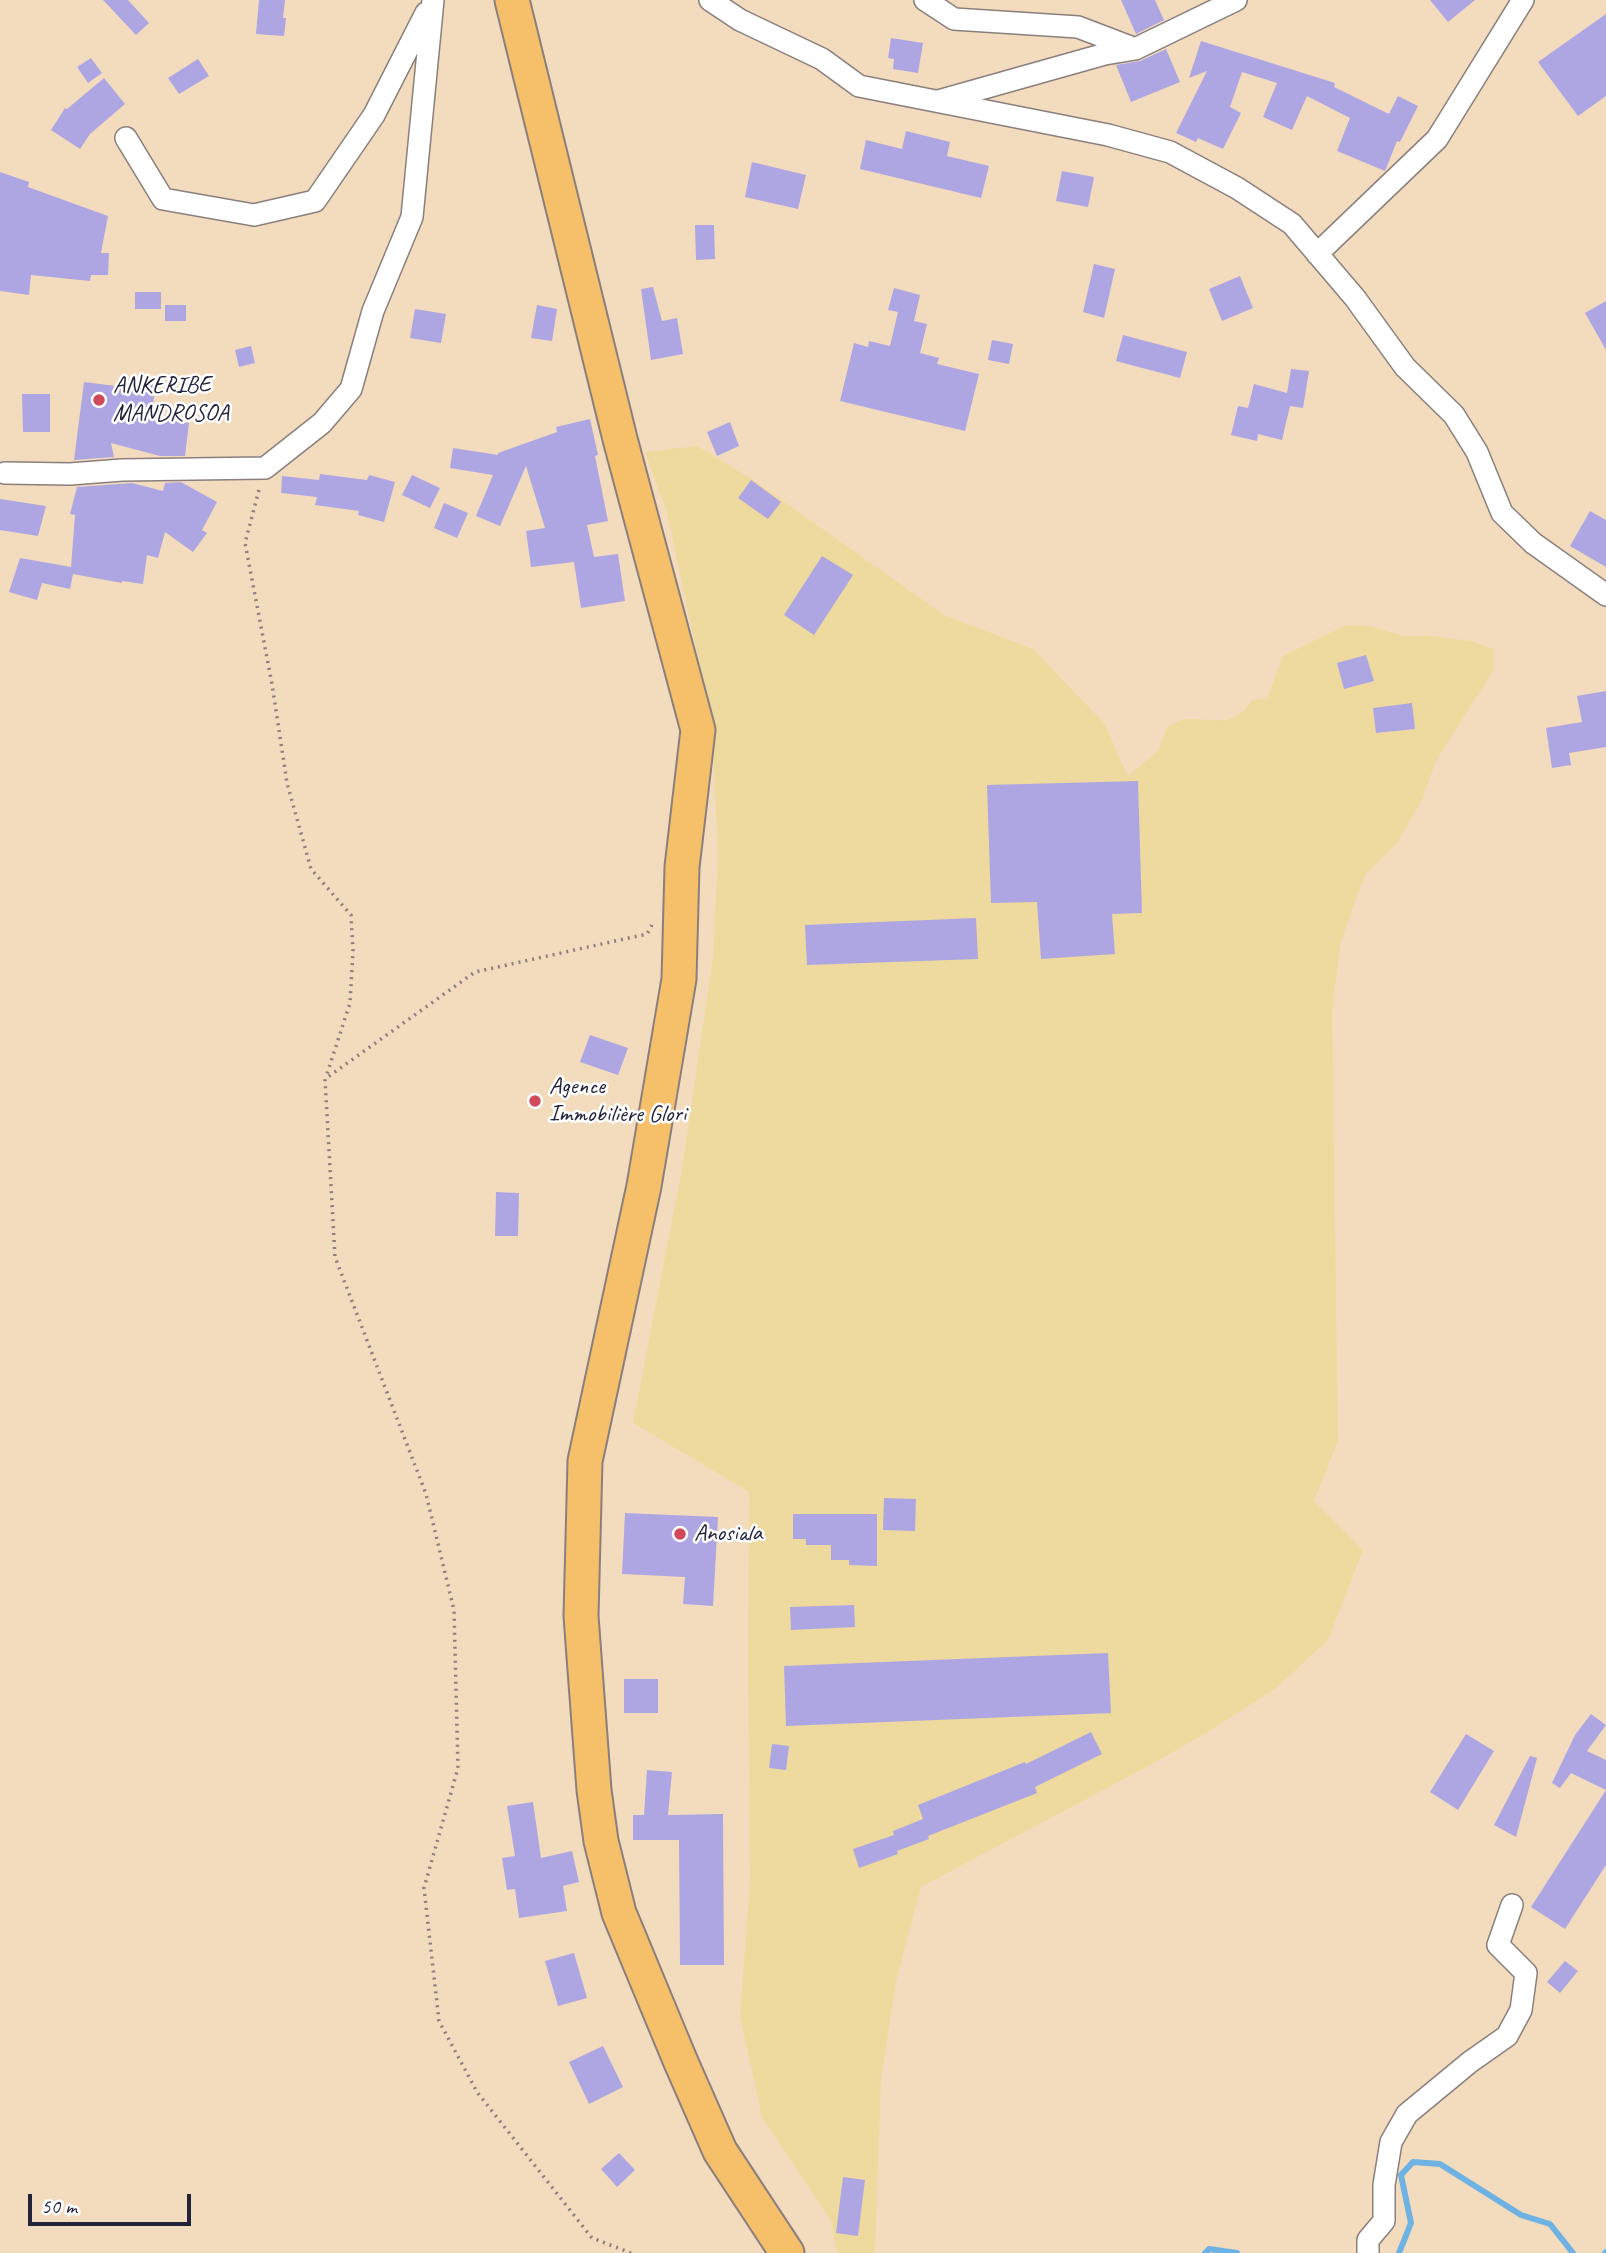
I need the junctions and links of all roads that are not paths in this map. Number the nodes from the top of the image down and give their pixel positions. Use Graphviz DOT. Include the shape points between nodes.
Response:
graph roads {
  1 [pos="433,0"];
  2 [pos="512,0"];
  3 [pos="710,0"];
  4 [pos="925,0"];
  5 [pos="1236,0"];
  6 [pos="1523,0"];
  7 [pos="1135,49"];
  8 [pos="934,102"];
  9 [pos="126,138"];
  10 [pos="1317,254"];
  11 [pos="5,473"];
  12 [pos="1606,595"];
  13 [pos="1512,1905"];
  14 [pos="1368,2246"];
  15 [pos="787,2253"];
  1 -- 9 [label="street" via="374,116 315,201 254,215 163,199"];
  1 -- 11 [label="street" via="412,216 373,311 351,389 322,423 265,468"];
  2 -- 15 [label="main road" via="620,439 698,730 682,867 679,979 644,1186 585,1461 581,1616 594,1790 619,1913 675,2049 720,2151"];
  3 -- 8 [label="street" via="740,20 822,59 859,86"];
  4 -- 7 [label="street" via="954,19 1078,27"];
  5 -- 7 [label="street"];
  6 -- 10 [label="street" via="1437,139"];
  7 -- 8 [label="street"];
  8 -- 10 [label="street" via="1108,135 1170,152 1292,224"];
  10 -- 12 [label="street" via="1405,367 1454,415 1477,452 1502,513 1533,543"];
  13 -- 14 [label="street" via="1498,1945 1526,1973 1521,2010 1507,2036 1407,2113 1391,2143 1384,2221"];
}
